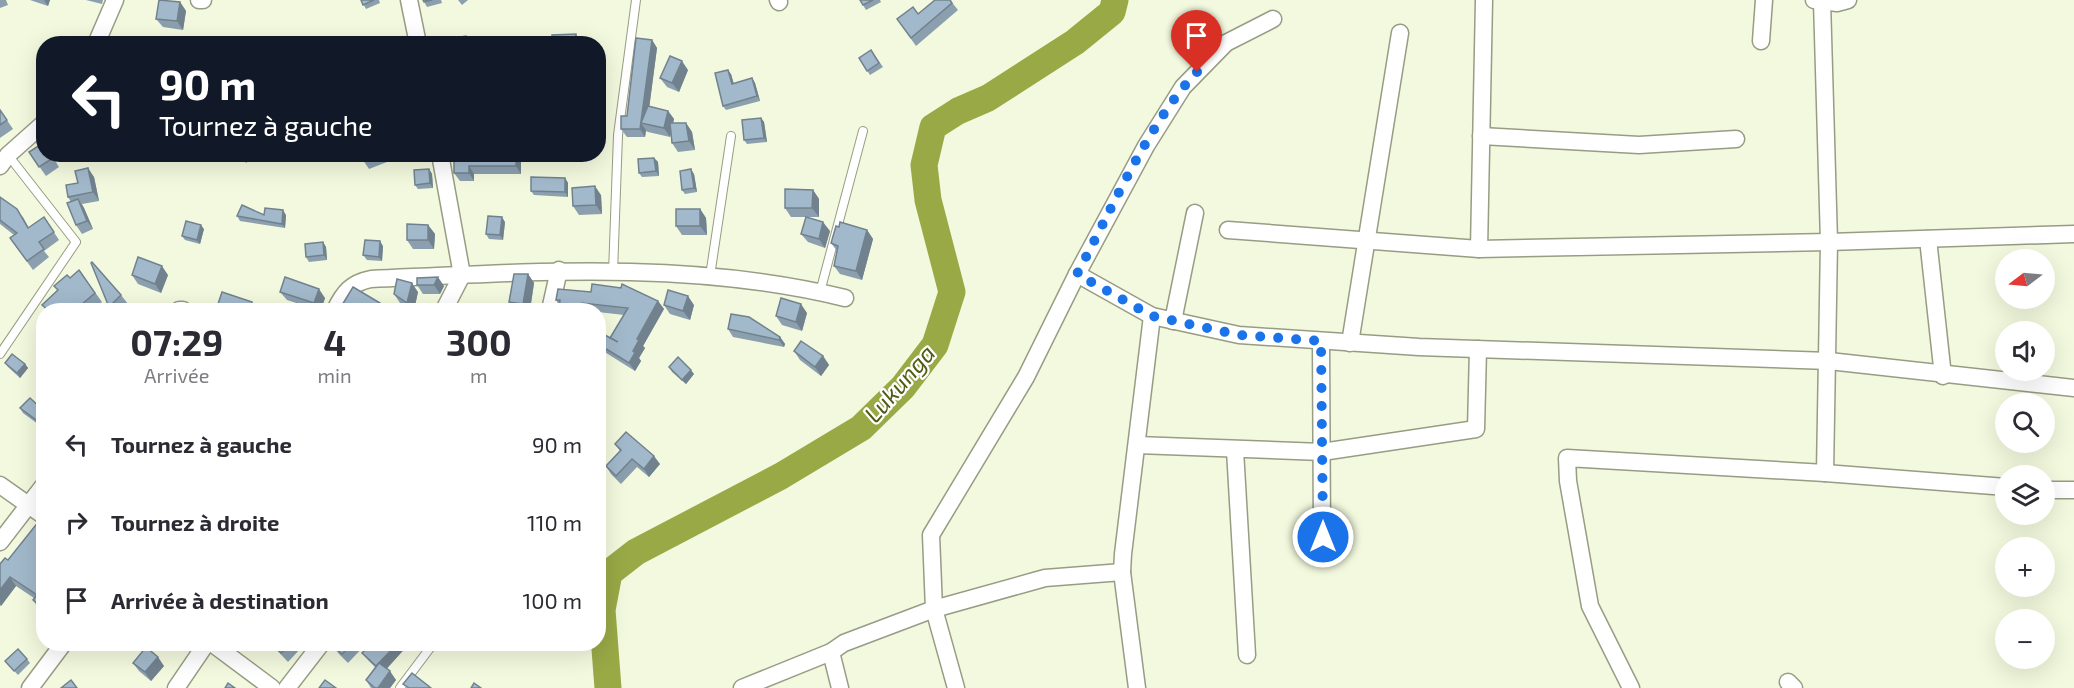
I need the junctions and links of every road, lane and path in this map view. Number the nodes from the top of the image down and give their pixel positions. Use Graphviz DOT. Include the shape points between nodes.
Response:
graph roads {
  1 [pos="115,0"];
  2 [pos="409,0"];
  3 [pos="636,0"];
  4 [pos="1484,0"];
  5 [pos="1764,0"];
  6 [pos="1848,0"];
  7 [pos="1818,1"];
  8 [pos="1273,20"];
  9 [pos="1400,33"];
  10 [pos="99,36"];
  11 [pos="416,36"];
  12 [pos="1761,41"];
  13 [pos="36,130"];
  14 [pos="863,131"];
  15 [pos="731,136"];
  16 [pos="1481,136"];
  17 [pos="1736,139"];
  18 [pos="4,160"];
  19 [pos="441,162"];
  20 [pos="1195,213"];
  21 [pos="1228,230"];
  22 [pos="2074,234"];
  23 [pos="1928,239"];
  24 [pos="1367,241"];
  25 [pos="1829,242"];
  26 [pos="1479,249"];
  27 [pos="559,270"];
  28 [pos="613,274"];
  29 [pos="1077,274"];
  30 [pos="462,275"];
  31 [pos="710,276"];
  32 [pos="820,292"];
  33 [pos="845,298"];
  34 [pos="339,303"];
  35 [pos="448,303"];
  36 [pos="552,303"];
  37 [pos="1152,316"];
  38 [pos="1173,321"];
  39 [pos="1321,341"];
  40 [pos="1350,343"];
  41 [pos="1478,349"];
  42 [pos="0,354"];
  43 [pos="1829,361"];
  44 [pos="1942,376"];
  45 [pos="2074,388"];
  46 [pos="1137,445"];
  47 [pos="1234,450"];
  48 [pos="1322,452"];
  49 [pos="1825,473"];
  50 [pos="0,485"];
  51 [pos="1995,486"];
  52 [pos="2055,489"];
  53 [pos="2074,490"];
  54 [pos="36,496"];
  55 [pos="29,506"];
  56 [pos="36,511"];
  57 [pos="1323,537"];
  58 [pos="0,543"];
  59 [pos="1122,572"];
  60 [pos="934,609"];
  61 [pos="58,651"];
  62 [pos="201,651"];
  63 [pos="222,651"];
  64 [pos="316,651"];
  65 [pos="428,651"];
  66 [pos="831,652"];
  67 [pos="1247,654"];
  68 [pos="30,688"];
  69 [pos="176,688"];
  70 [pos="272,688"];
  71 [pos="287,688"];
  72 [pos="400,688"];
  73 [pos="742,688"];
  74 [pos="840,688"];
  75 [pos="957,688"];
  76 [pos="1137,688"];
  77 [pos="1631,688"];
  1 -- 10 [label="street"];
  2 -- 11 [label="street"];
  3 -- 28 [label="lane" via="618,135"];
  4 -- 16 [label="street"];
  5 -- 12 [label="street"];
  6 -- 7 [label="street"];
  7 -- 25 [label="street"];
  8 -- 29 [label="street" via="1226,43 1183,87 1146,146"];
  9 -- 24 [label="street"];
  13 -- 18 [label="street"];
  14 -- 32 [label="lane"];
  15 -- 31 [label="lane"];
  16 -- 17 [label="street" via="1639,145"];
  16 -- 26 [label="street"];
  18 -- 42 [label="lane" via="76,242"];
  19 -- 30 [label="street"];
  20 -- 38 [label="street"];
  21 -- 24 [label="street"];
  22 -- 23 [label="street"];
  23 -- 25 [label="street"];
  23 -- 44 [label="street"];
  24 -- 26 [label="street"];
  24 -- 40 [label="street"];
  25 -- 26 [label="street"];
  25 -- 43 [label="street"];
  27 -- 28 [label="street"];
  27 -- 30 [label="street"];
  27 -- 36 [label="street"];
  28 -- 31 [label="street"];
  29 -- 37 [label="street"];
  29 -- 60 [label="street" via="1026,377 931,535"];
  30 -- 34 [label="street" via="355,282"];
  30 -- 35 [label="street"];
  31 -- 32 [label="street"];
  32 -- 33 [label="street"];
  37 -- 38 [label="street"];
  37 -- 46 [label="street"];
  38 -- 39 [label="street" via="1239,335"];
  39 -- 40 [label="street"];
  39 -- 48 [label="street"];
  40 -- 41 [label="street"];
  41 -- 43 [label="street"];
  41 -- 48 [label="street" via="1476,429"];
  43 -- 44 [label="street"];
  43 -- 49 [label="street"];
  44 -- 45 [label="street"];
  46 -- 47 [label="street"];
  46 -- 59 [label="street"];
  47 -- 48 [label="street"];
  47 -- 67 [label="street"];
  48 -- 57 [label="street"];
  49 -- 51 [label="street"];
  49 -- 77 [label="street" via="1567,458 1590,606"];
  50 -- 55 [label="street"];
  52 -- 53 [label="street"];
  54 -- 55 [label="street"];
  55 -- 56 [label="street"];
  55 -- 58 [label="street"];
  59 -- 60 [label="street" via="1045,578"];
  59 -- 76 [label="street"];
  60 -- 66 [label="street" via="844,643"];
  60 -- 75 [label="street"];
  61 -- 68 [label="street"];
  62 -- 69 [label="street"];
  63 -- 70 [label="street"];
  64 -- 71 [label="street"];
  65 -- 72 [label="lane"];
  66 -- 73 [label="street"];
  66 -- 74 [label="street"];
}
